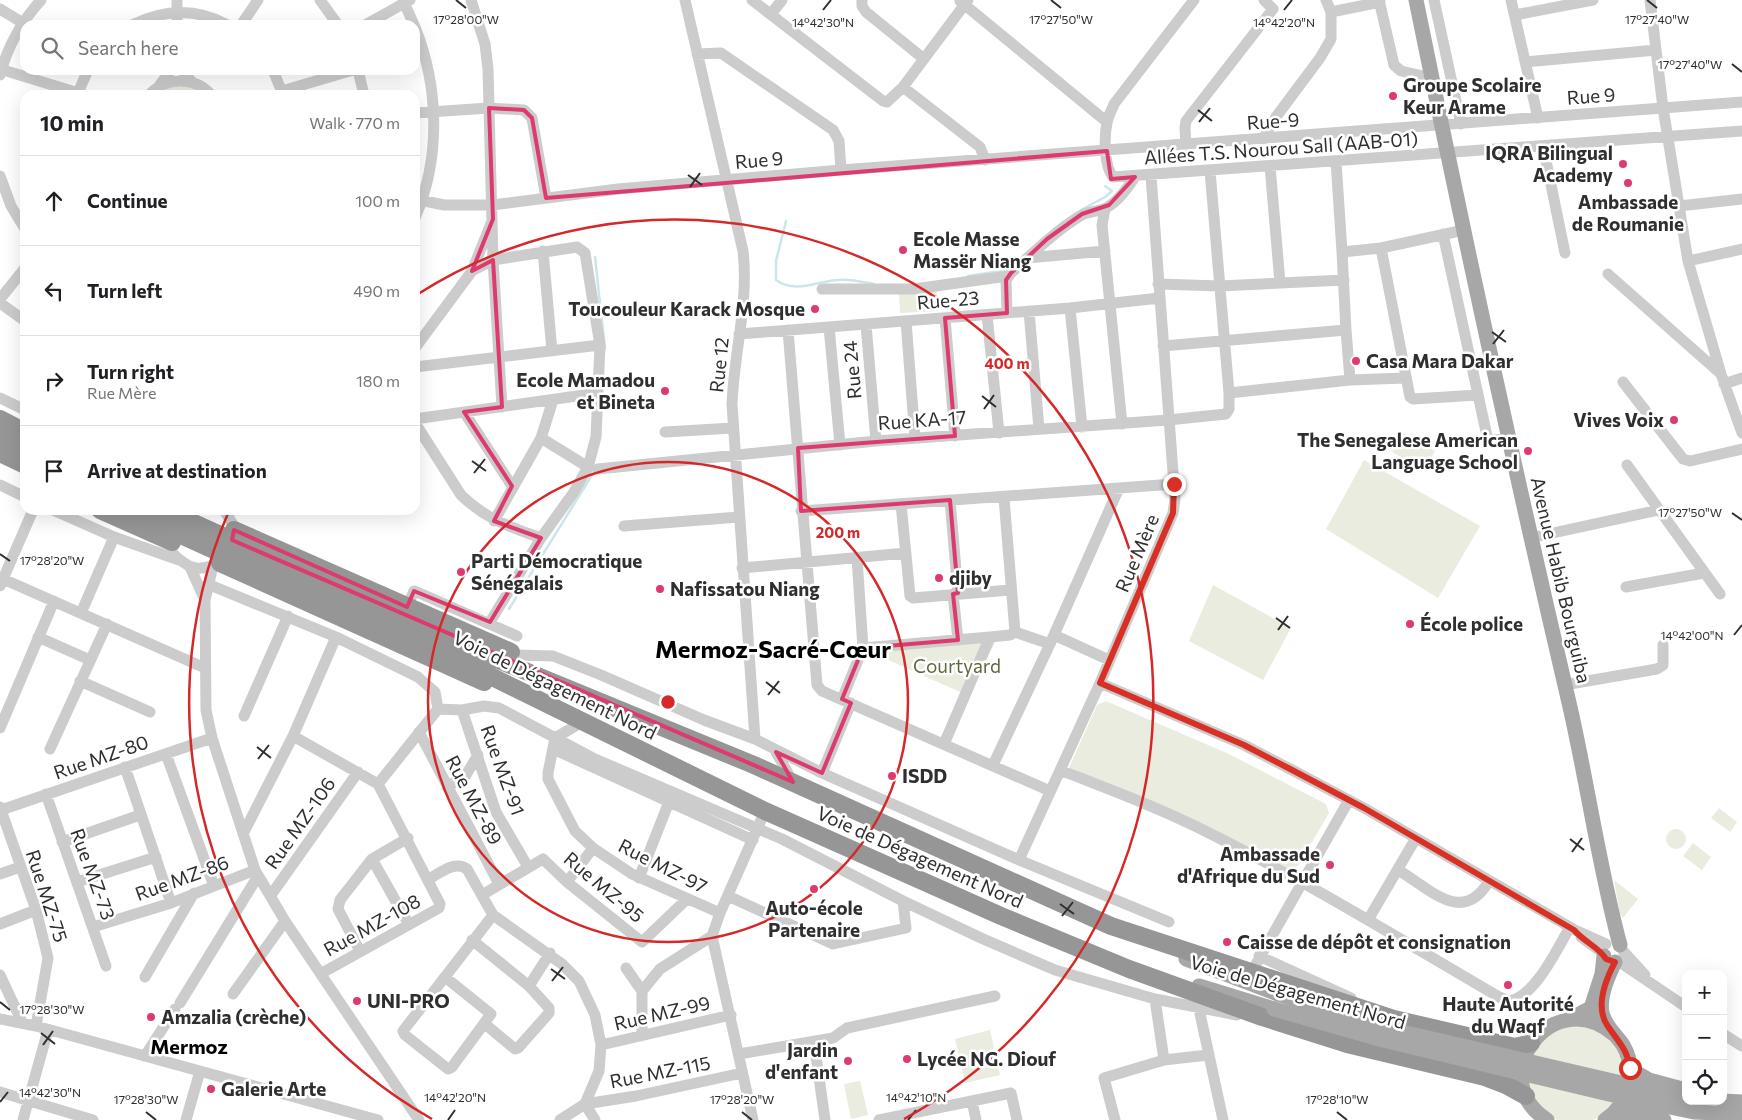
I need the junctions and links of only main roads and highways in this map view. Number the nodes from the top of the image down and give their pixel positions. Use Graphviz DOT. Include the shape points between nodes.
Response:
graph roads {
  1 [pos="1416,0"];
  2 [pos="0,419"];
  3 [pos="0,424"];
  4 [pos="20,429"];
  5 [pos="20,430"];
  6 [pos="0,434"];
  7 [pos="20,444"];
  8 [pos="0,453"];
  9 [pos="20,463"];
  10 [pos="0,465"];
  11 [pos="20,474"];
  12 [pos="111,515"];
  13 [pos="138,515"];
  14 [pos="175,515"];
  15 [pos="234,530"];
  16 [pos="172,542"];
  17 [pos="217,564"];
  18 [pos="479,661"];
  19 [pos="556,683"];
  20 [pos="611,734"];
  21 [pos="1111,926"];
  22 [pos="1612,952"];
  23 [pos="1268,1013"];
  24 [pos="1566,1020"];
  25 [pos="1614,1035"];
  26 [pos="1531,1043"];
  27 [pos="1630,1068"];
  28 [pos="1682,1089"];
  29 [pos="1742,1093"];
  30 [pos="1727,1094"];
  31 [pos="1682,1097"];
  32 [pos="1527,1098"];
  33 [pos="1727,1101"];
  34 [pos="1742,1102"];
  35 [pos="1742,1114"];
  36 [pos="1606,1119"];
  37 [pos="1529,1120"];
  38 [pos="1547,1120"];
  39 [pos="1664,1120"];
  1 -- 22 [label="main road, Avenue Habib Bourguiba" via="1564,685 1609,905"];
  2 -- 4 [label="highway"];
  3 -- 5 [label="highway"];
  6 -- 7 [label="highway"];
  8 -- 9 [label="highway"];
  10 -- 11 [label="highway"];
  12 -- 16 [label="highway"];
  13 -- 18 [label="highway, Voie de Dégagement Nord, bridge"];
  14 -- 18 [label="highway, Voie de Dégagement Nord, bridge"];
  15 -- 19 [label="highway" via="517,655"];
  17 -- 20 [label="highway" via="577,725"];
  18 -- 19 [label="highway, Voie de Dégagement Nord"];
  18 -- 20 [label="highway, Voie de Dégagement Nord"];
  19 -- 21 [label="highway, Voie de Dégagement Nord" via="793,782"];
  20 -- 23 [label="highway, Voie de Dégagement Nord" via="765,811 1001,916 1129,969"];
  21 -- 26 [label="highway" via="1394,1019 1515,1047"];
  21 -- 31 [label="main road, Voie de Dégagement Nord, bridge" via="1278,994 1385,1028"];
  22 -- 24 [label="main road" via="1591,1008"];
  22 -- 25 [label="main road" via="1602,1008 1604,1019"];
  23 -- 32 [label="highway, Voie de Dégagement Nord" via="1347,1044 1485,1077 1512,1087"];
  23 -- 35 [label="main road, Voie de Dégagement Nord, bridge" via="1666,1108"];
  24 -- 25 [label="main road" via="1588,1020"];
  24 -- 26 [label="main road" via="1546,1028"];
  25 -- 27 [label="main road" via="1625,1049"];
  26 -- 32 [label="main road" via="1523,1060 1522,1072"];
  27 -- 28 [label="main road" via="1642,1078"];
  27 -- 36 [label="main road" via="1626,1096"];
  29 -- 30 [label="main road"];
  32 -- 37 [label="main road"];
  32 -- 38 [label="main road"];
  33 -- 34 [label="main road"];
  36 -- 39 [label="main road" via="1629,1113"];
}
